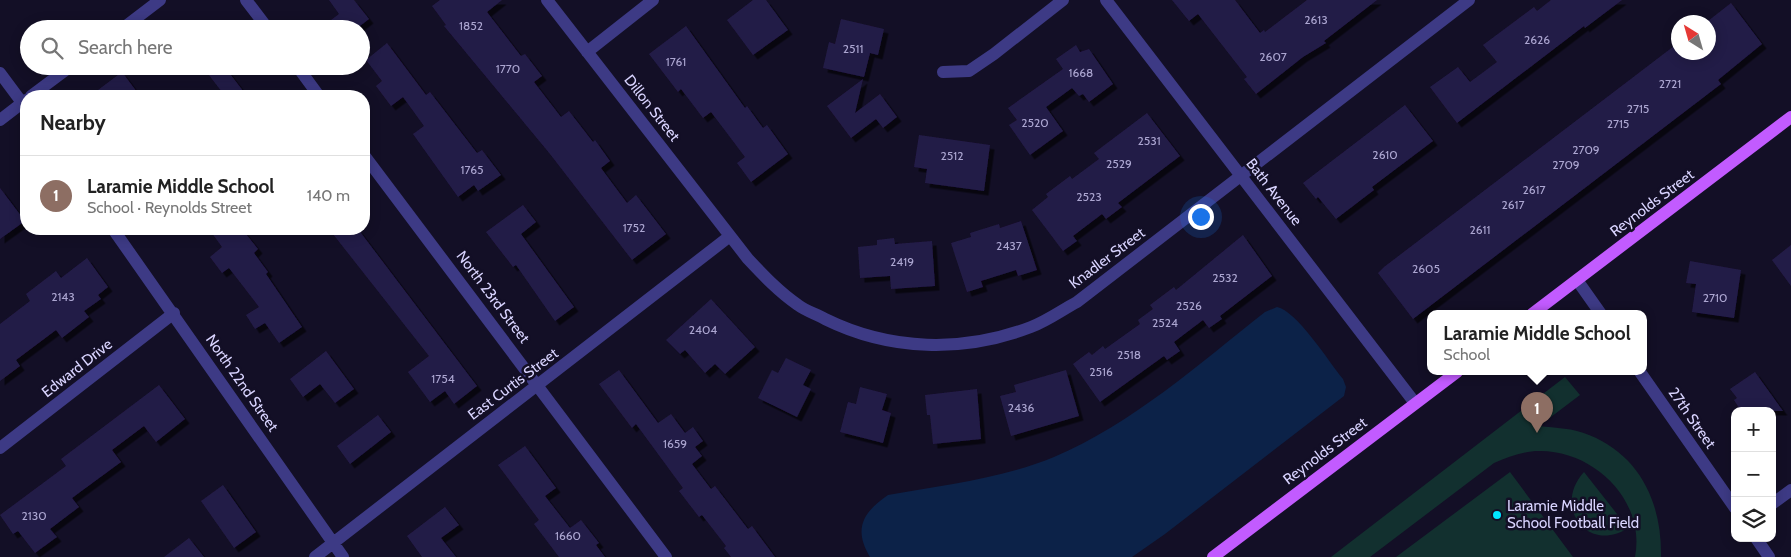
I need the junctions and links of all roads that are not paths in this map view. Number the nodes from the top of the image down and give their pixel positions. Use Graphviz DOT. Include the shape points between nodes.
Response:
graph roads {
  1 [pos="160,0"];
  2 [pos="246,0"];
  3 [pos="547,0"];
  4 [pos="653,0"];
  5 [pos="1063,0"];
  6 [pos="1106,0"];
  7 [pos="1468,0"];
  8 [pos="134,20"];
  9 [pos="261,20"];
  10 [pos="587,52"];
  11 [pos="943,72"];
  12 [pos="0,73"];
  13 [pos="60,75"];
  14 [pos="303,75"];
  15 [pos="41,90"];
  16 [pos="314,90"];
  17 [pos="20,95"];
  18 [pos="20,106"];
  19 [pos="1791,118"];
  20 [pos="0,120"];
  21 [pos="370,163"];
  22 [pos="1241,176"];
  23 [pos="117,235"];
  24 [pos="730,236"];
  25 [pos="1577,280"];
  26 [pos="1537,310"];
  27 [pos="1598,310"];
  28 [pos="174,314"];
  29 [pos="1453,375"];
  30 [pos="1642,375"];
  31 [pos="539,385"];
  32 [pos="1415,403"];
  33 [pos="0,448"];
  34 [pos="1791,490"];
  35 [pos="1776,501"];
  36 [pos="1731,502"];
  37 [pos="1759,542"];
  38 [pos="333,543"];
  39 [pos="315,557"];
  40 [pos="343,557"];
  41 [pos="666,557"];
  42 [pos="1213,557"];
  43 [pos="1769,557"];
  1 -- 8 [label="street"];
  2 -- 9 [label="street"];
  3 -- 10 [label="street, Dillon Street"];
  4 -- 10 [label="street"];
  5 -- 11 [label="street" via="969,71"];
  6 -- 22 [label="street, Bath Avenue"];
  7 -- 22 [label="street, Knadler Street"];
  10 -- 24 [label="street, Dillon Street"];
  12 -- 17 [label="street"];
  13 -- 15 [label="street"];
  14 -- 16 [label="street"];
  18 -- 20 [label="street"];
  19 -- 25 [label="main road, Reynolds Street"];
  21 -- 31 [label="street, North 23rd Street"];
  22 -- 24 [label="street, Knadler Street" via="1077,302 1032,327 985,341 931,346 885,341 844,328 800,306 771,284"];
  22 -- 32 [label="street, Bath Avenue"];
  23 -- 28 [label="street, North 22nd Street"];
  24 -- 31 [label="street, East Curtis Street"];
  25 -- 26 [label="main road, Reynolds Street"];
  25 -- 27 [label="street"];
  28 -- 33 [label="street, Edward Drive"];
  28 -- 38 [label="street, North 22nd Street"];
  29 -- 32 [label="main road, Reynolds Street"];
  30 -- 36 [label="street, 27th Street"];
  31 -- 38 [label="street, East Curtis Street"];
  31 -- 41 [label="street, North 23rd Street"];
  32 -- 42 [label="main road, Reynolds Street"];
  34 -- 35 [label="street"];
  37 -- 43 [label="street"];
  38 -- 39 [label="street, East Curtis Street"];
  38 -- 40 [label="street, North 22nd Street"];
}
